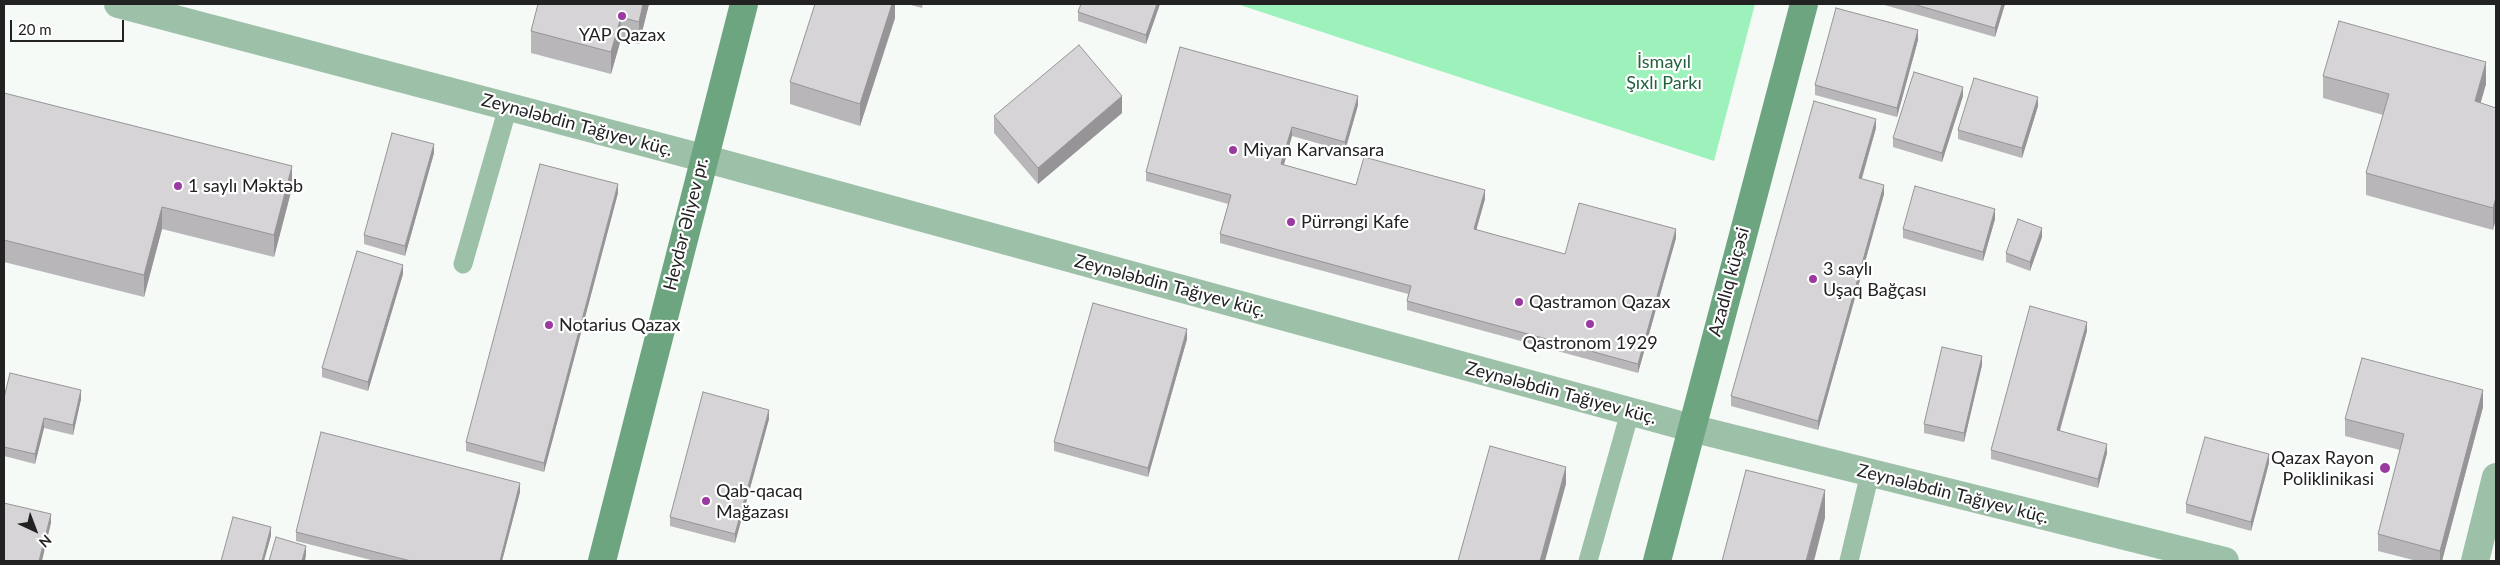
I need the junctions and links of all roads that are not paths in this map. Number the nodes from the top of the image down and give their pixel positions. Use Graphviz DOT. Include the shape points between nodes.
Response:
graph roads {
  1 [pos="118,4"];
  2 [pos="744,4"];
  3 [pos="1804,4"];
  4 [pos="508,107"];
  5 [pos="703,158"];
  6 [pos="462,264"];
  7 [pos="1630,412"];
  8 [pos="1691,428"];
  9 [pos="1870,473"];
  10 [pos="2496,476"];
  11 [pos="602,561"];
  12 [pos="1588,561"];
  13 [pos="1657,561"];
  14 [pos="1848,561"];
  15 [pos="2225,561"];
  16 [pos="2475,561"];
  1 -- 4 [label="street, Zeynələbdin Tağıyev küç."];
  2 -- 5 [label="main road, Heydər Əliyev pr."];
  3 -- 8 [label="main road, Azadlıq küçəsi"];
  4 -- 5 [label="street, Zeynələbdin Tağıyev küç."];
  4 -- 6 [label="lane"];
  5 -- 7 [label="street, Zeynələbdin Tağıyev küç."];
  5 -- 11 [label="main road, Heydər Əliyev pr."];
  7 -- 8 [label="street, Zeynələbdin Tağıyev küç."];
  7 -- 12 [label="lane"];
  8 -- 9 [label="street, Zeynələbdin Tağıyev küç."];
  8 -- 13 [label="main road, Azadlıq küçəsi"];
  9 -- 14 [label="lane"];
  9 -- 15 [label="street, Zeynələbdin Tağıyev küç."];
  10 -- 16 [label="street"];
}
